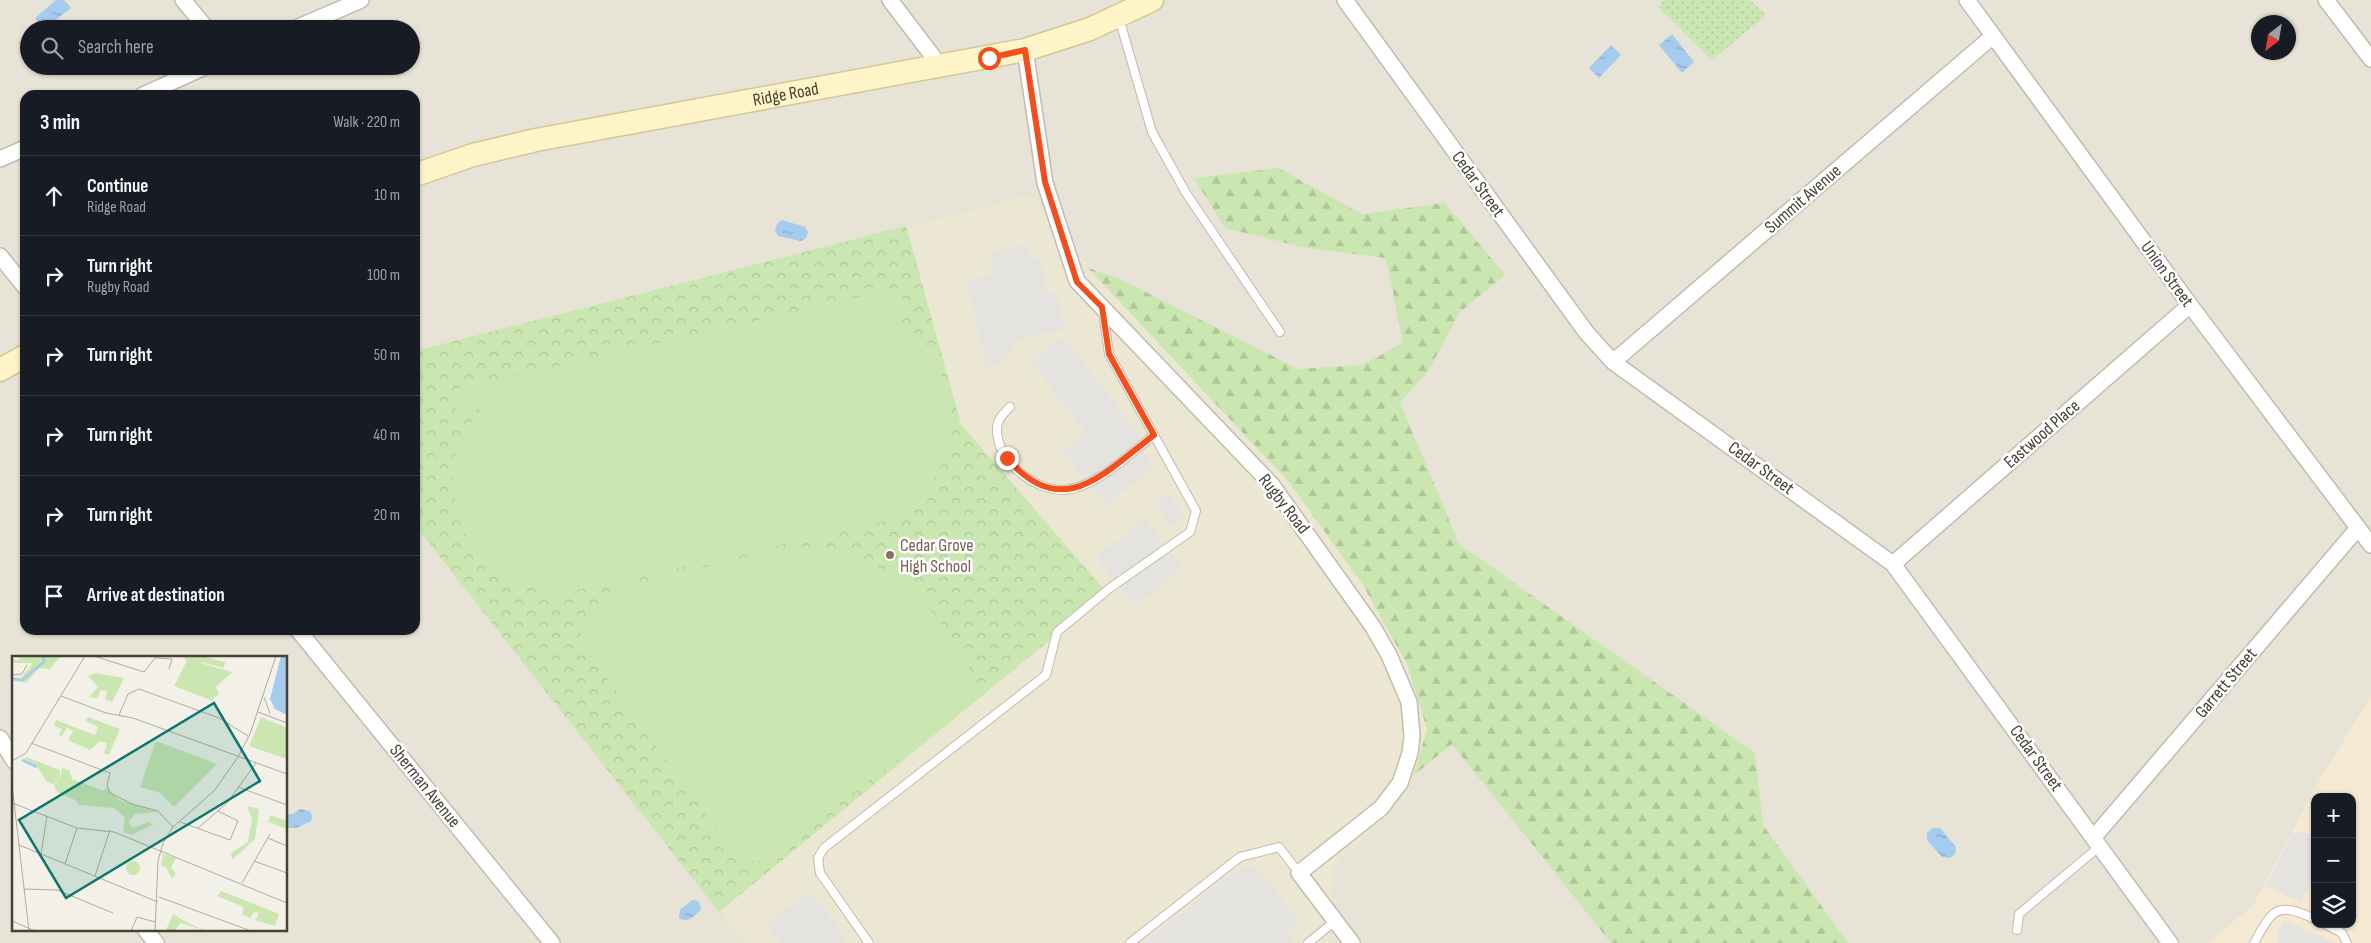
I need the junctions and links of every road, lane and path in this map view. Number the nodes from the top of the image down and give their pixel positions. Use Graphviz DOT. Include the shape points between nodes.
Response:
graph roads {
  1 [pos="183,0"];
  2 [pos="362,0"];
  3 [pos="890,0"];
  4 [pos="1152,0"];
  5 [pos="1345,0"];
  6 [pos="1966,0"];
  7 [pos="2326,0"];
  8 [pos="1119,17"];
  9 [pos="199,20"];
  10 [pos="315,20"];
  11 [pos="1994,36"];
  12 [pos="1025,50"];
  13 [pos="2371,59"];
  14 [pos="941,67"];
  15 [pos="186,75"];
  16 [pos="154,90"];
  17 [pos="20,150"];
  18 [pos="0,159"];
  19 [pos="420,173"];
  20 [pos="0,256"];
  21 [pos="20,281"];
  22 [pos="2190,305"];
  23 [pos="1102,307"];
  24 [pos="1280,332"];
  25 [pos="20,359"];
  26 [pos="1613,362"];
  27 [pos="0,370"];
  28 [pos="1010,406"];
  29 [pos="1154,435"];
  30 [pos="2358,528"];
  31 [pos="2371,545"];
  32 [pos="1893,564"];
  33 [pos="302,635"];
  34 [pos="0,738"];
  35 [pos="12,758"];
  36 [pos="2097,842"];
  37 [pos="1299,873"];
  38 [pos="2311,917"];
  39 [pos="1335,921"];
  40 [pos="2333,928"];
  41 [pos="146,930"];
  42 [pos="2017,930"];
  43 [pos="156,943"];
  44 [pos="552,943"];
  45 [pos="870,943"];
  46 [pos="1130,943"];
  47 [pos="1308,943"];
  48 [pos="1352,943"];
  49 [pos="2170,943"];
  50 [pos="2254,943"];
  51 [pos="2347,943"];
  1 -- 9 [label="street"];
  2 -- 10 [label="street"];
  3 -- 14 [label="street"];
  4 -- 8 [label="main road, Ridge Road"];
  5 -- 26 [label="street, Cedar Street" via="1586,332"];
  6 -- 11 [label="street, Union Street"];
  7 -- 13 [label="street"];
  8 -- 12 [label="main road, Ridge Road"];
  8 -- 24 [label="lane" via="1152,132 1186,193"];
  11 -- 22 [label="street, Union Street"];
  11 -- 26 [label="street, Summit Avenue"];
  12 -- 14 [label="main road, Ridge Road"];
  12 -- 23 [label="street, Rugby Road" via="1045,182 1077,282"];
  14 -- 19 [label="main road, Ridge Road" via="536,140"];
  15 -- 16 [label="street"];
  17 -- 18 [label="street"];
  20 -- 21 [label="street"];
  22 -- 30 [label="street, Union Street"];
  22 -- 32 [label="street, Eastwood Place"];
  23 -- 29 [label="lane" via="1109,354"];
  23 -- 37 [label="street, Rugby Road" via="1272,485 1373,627 1409,702 1412,736 1400,783 1381,808"];
  25 -- 27 [label="main road"];
  26 -- 32 [label="street, Cedar Street"];
  28 -- 29 [label="lane" via="997,427 999,442 1018,471 1047,488 1064,490 1090,484"];
  29 -- 45 [label="lane" via="1196,511 1190,532 1110,588 1057,632 1046,675 820,853 820,873"];
  30 -- 31 [label="street, Union Street"];
  30 -- 36 [label="street, Garrett Street"];
  32 -- 36 [label="street, Cedar Street"];
  33 -- 44 [label="street, Sherman Avenue"];
  34 -- 35 [label="street"];
  36 -- 42 [label="lane" via="2019,914"];
  36 -- 49 [label="street, Cedar Street"];
  37 -- 39 [label="street"];
  37 -- 46 [label="lane" via="1279,847 1240,857"];
  38 -- 50 [label="lane" via="2295,910 2277,911 2267,920"];
  39 -- 47 [label="lane"];
  39 -- 48 [label="street"];
  40 -- 51 [label="lane" via="2342,933"];
  41 -- 43 [label="street"];
}
